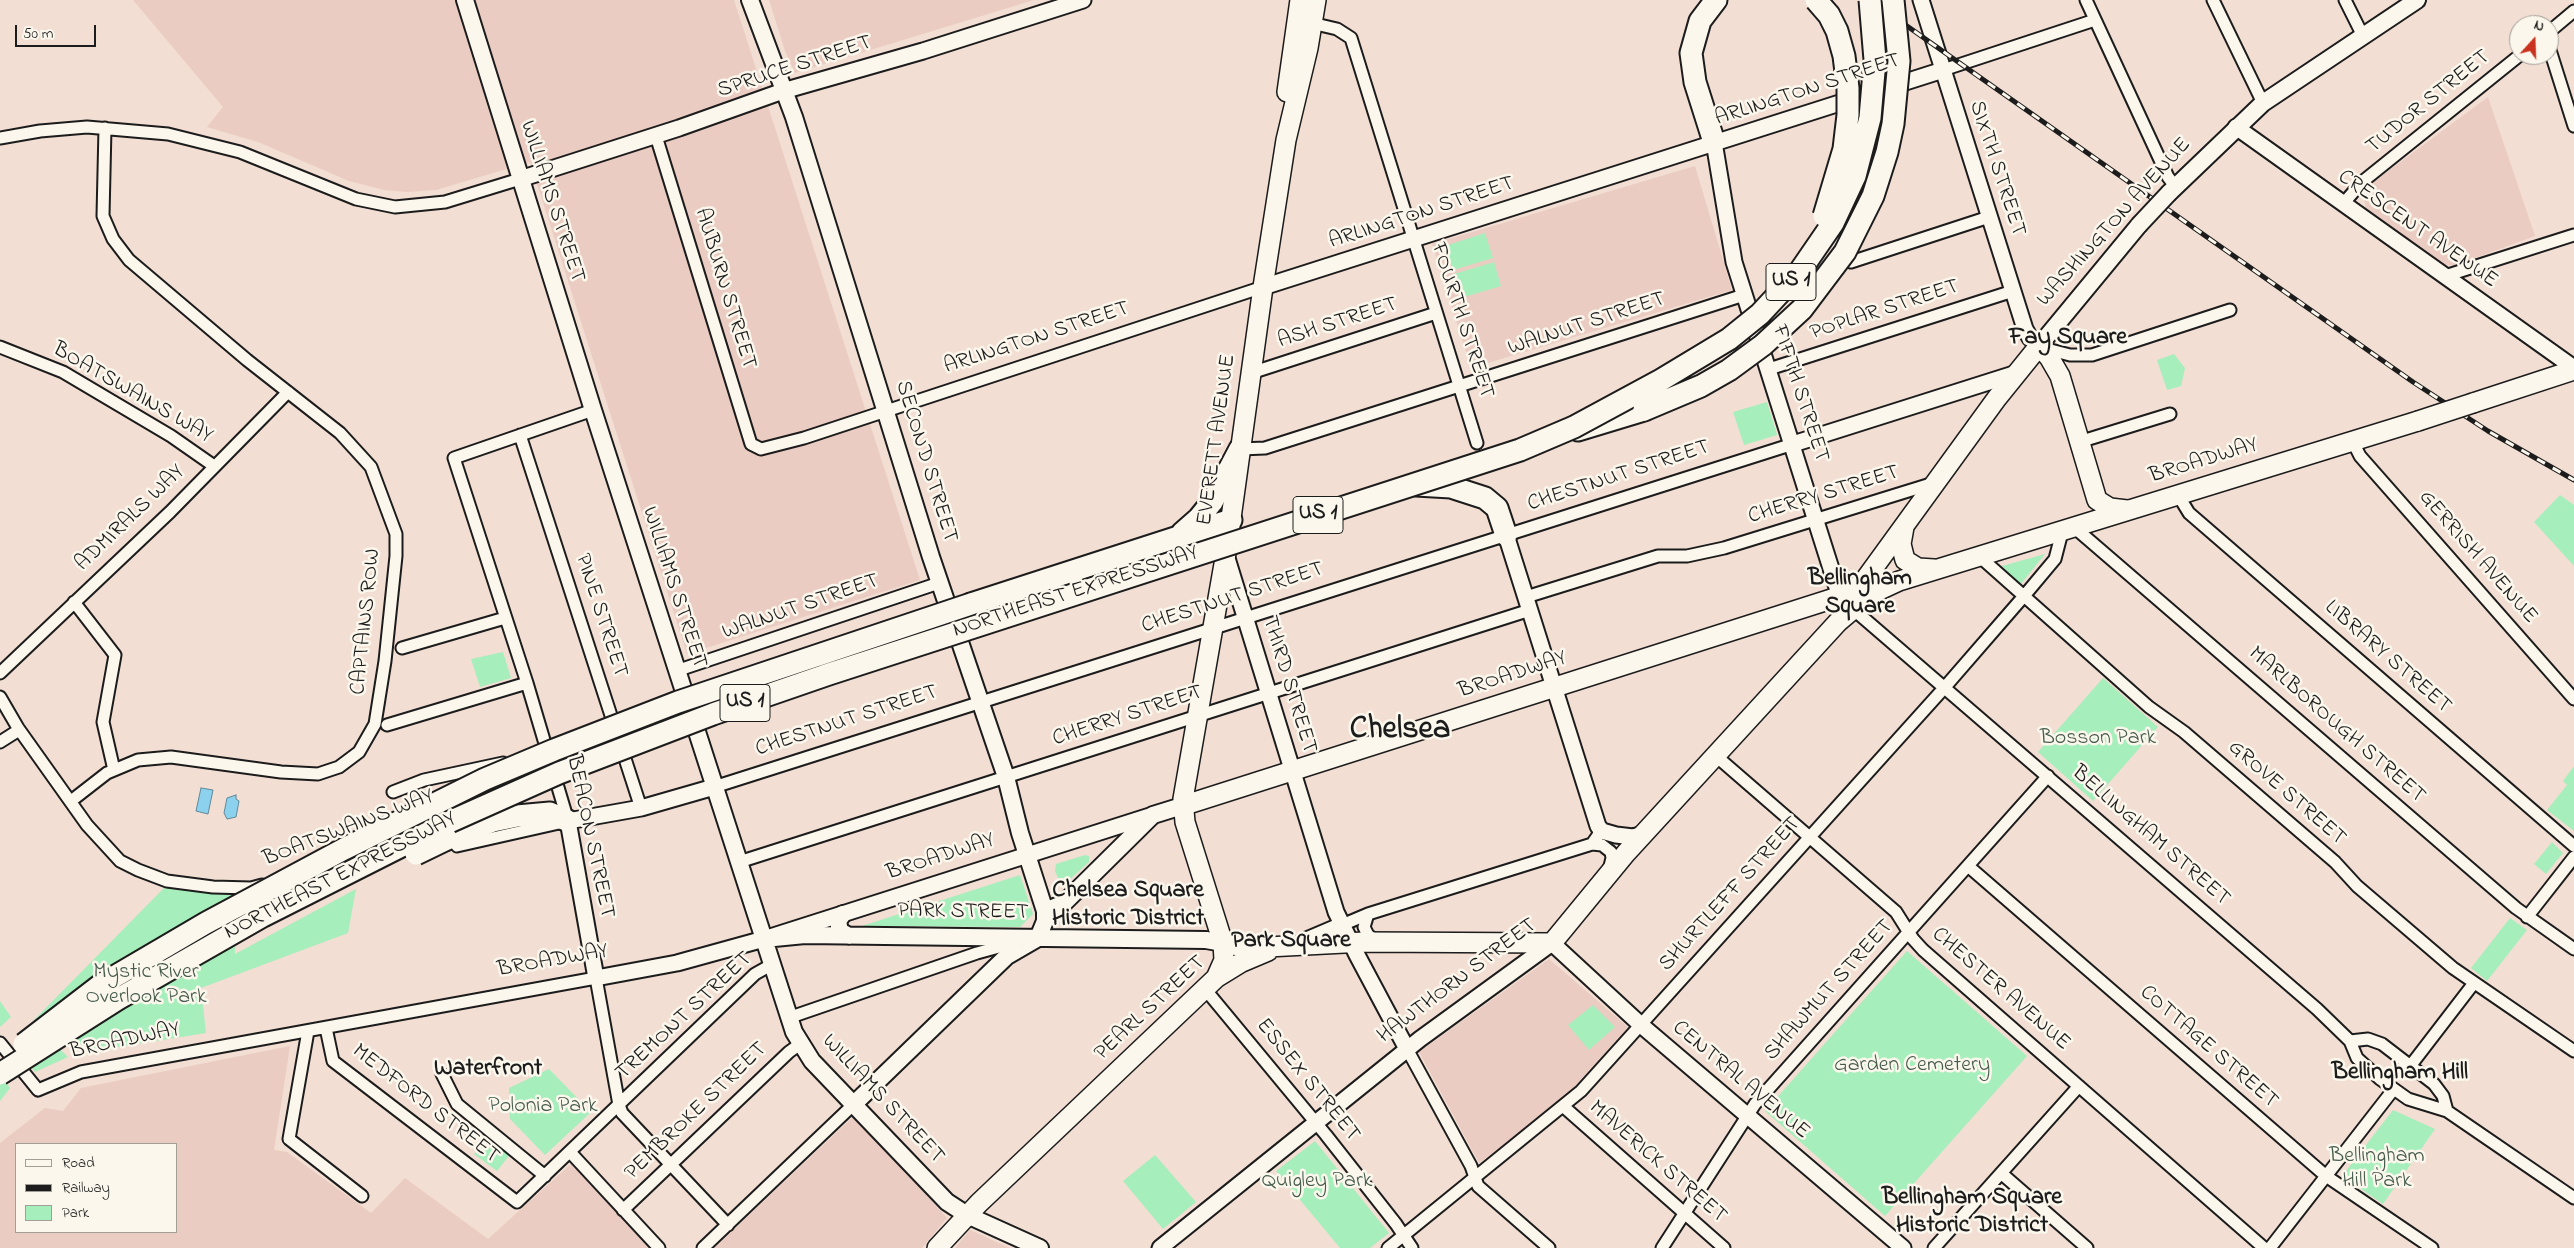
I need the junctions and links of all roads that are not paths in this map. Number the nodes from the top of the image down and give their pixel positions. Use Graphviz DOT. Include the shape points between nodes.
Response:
graph roads {
  1 [pos="465,0"];
  2 [pos="750,0"];
  3 [pos="1083,0"];
  4 [pos="1300,0"];
  5 [pos="1316,0"];
  6 [pos="1716,0"];
  7 [pos="1816,0"];
  8 [pos="1870,0"];
  9 [pos="1894,0"];
  10 [pos="1921,0"];
  11 [pos="2086,0"];
  12 [pos="2213,0"];
  13 [pos="2345,0"];
  14 [pos="2417,0"];
  15 [pos="2574,11"];
  16 [pos="2096,20"];
  17 [pos="1305,22"];
  18 [pos="2559,24"];
  19 [pos="2364,36"];
  20 [pos="2509,64"];
  21 [pos="2555,65"];
  22 [pos="1943,70"];
  23 [pos="783,91"];
  24 [pos="2263,103"];
  25 [pos="2574,126"];
  26 [pos="2236,127"];
  27 [pos="105,128"];
  28 [pos="656,136"];
  29 [pos="0,138"];
  30 [pos="1714,142"];
  31 [pos="520,179"];
  32 [pos="2172,189"];
  33 [pos="2343,204"];
  34 [pos="1989,216"];
  35 [pos="2574,235"];
  36 [pos="1413,238"];
  37 [pos="1812,256"];
  38 [pos="1851,262"];
  39 [pos="2445,276"];
  40 [pos="1263,287"];
  41 [pos="2013,291"];
  42 [pos="1744,295"];
  43 [pos="2230,310"];
  44 [pos="1436,313"];
  45 [pos="0,346"];
  46 [pos="2039,346"];
  47 [pos="1769,369"];
  48 [pos="2574,369"];
  49 [pos="1251,373"];
  50 [pos="2017,373"];
  51 [pos="1460,386"];
  52 [pos="288,392"];
  53 [pos="593,410"];
  54 [pos="887,410"];
  55 [pos="2170,414"];
  56 [pos="520,435"];
  57 [pos="2079,442"];
  58 [pos="2352,442"];
  59 [pos="1477,443"];
  60 [pos="1792,444"];
  61 [pos="761,449"];
  62 [pos="1240,449"];
  63 [pos="214,466"];
  64 [pos="1936,483"];
  65 [pos="1394,490"];
  66 [pos="2178,496"];
  67 [pos="2097,500"];
  68 [pos="2133,509"];
  69 [pos="1231,520"];
  70 [pos="1817,520"];
  71 [pos="1906,524"];
  72 [pos="2069,530"];
  73 [pos="1506,535"];
  74 [pos="1159,544"];
  75 [pos="1226,553"];
  76 [pos="1980,557"];
  77 [pos="1943,568"];
  78 [pos="939,583"];
  79 [pos="2024,596"];
  80 [pos="74,602"];
  81 [pos="1846,603"];
  82 [pos="1528,604"];
  83 [pos="505,618"];
  84 [pos="1245,618"];
  85 [pos="1212,628"];
  86 [pos="402,648"];
  87 [pos="676,671"];
  88 [pos="0,673"];
  89 [pos="527,683"];
  90 [pos="1945,687"];
  91 [pos="1554,688"];
  92 [pos="1268,693"];
  93 [pos="0,697"];
  94 [pos="2574,699"];
  95 [pos="980,702"];
  96 [pos="1197,716"];
  97 [pos="387,725"];
  98 [pos="19,730"];
  99 [pos="0,742"];
  100 [pos="549,752"];
  101 [pos="1716,756"];
  102 [pos="553,767"];
  103 [pos="114,770"];
  104 [pos="1293,772"];
  105 [pos="2048,776"];
  106 [pos="1006,777"];
  107 [pos="714,787"];
  108 [pos="393,792"];
  109 [pos="70,800"];
  110 [pos="1182,806"];
  111 [pos="641,808"];
  112 [pos="1153,815"];
  113 [pos="568,821"];
  114 [pos="1597,823"];
  115 [pos="1644,834"];
  116 [pos="1810,837"];
  117 [pos="1592,844"];
  118 [pos="2574,846"];
  119 [pos="1028,855"];
  120 [pos="2574,857"];
  121 [pos="738,862"];
  122 [pos="1968,866"];
  123 [pos="1606,876"];
  124 [pos="1045,912"];
  125 [pos="844,914"];
  126 [pos="1368,914"];
  127 [pos="2527,917"];
  128 [pos="1342,925"];
  129 [pos="1909,933"];
  130 [pos="848,936"];
  131 [pos="1038,938"];
  132 [pos="764,940"];
  133 [pos="1350,942"];
  134 [pos="1377,942"];
  135 [pos="1223,943"];
  136 [pos="1552,943"];
  137 [pos="1291,946"];
  138 [pos="2574,949"];
  139 [pos="772,965"];
  140 [pos="596,978"];
  141 [pos="1211,983"];
  142 [pos="2474,983"];
  143 [pos="788,1018"];
  144 [pos="1641,1026"];
  145 [pos="326,1028"];
  146 [pos="308,1031"];
  147 [pos="2350,1041"];
  148 [pos="0,1043"];
  149 [pos="800,1044"];
  150 [pos="1407,1049"];
  151 [pos="2574,1051"];
  152 [pos="2410,1066"];
  153 [pos="0,1067"];
  154 [pos="442,1074"];
  155 [pos="0,1078"];
  156 [pos="2079,1086"];
  157 [pos="2393,1090"];
  158 [pos="854,1104"];
  159 [pos="619,1105"];
  160 [pos="1564,1107"];
  161 [pos="2447,1111"];
  162 [pos="1747,1116"];
  163 [pos="1316,1123"];
  164 [pos="570,1152"];
  165 [pos="671,1164"];
  166 [pos="2001,1173"];
  167 [pos="545,1176"];
  168 [pos="2326,1176"];
  169 [pos="1475,1178"];
  170 [pos="362,1196"];
  171 [pos="2574,1198"];
  172 [pos="517,1202"];
  173 [pos="623,1210"];
  174 [pos="1684,1214"];
  175 [pos="967,1215"];
  176 [pos="728,1225"];
  177 [pos="1403,1236"];
  178 [pos="659,1248"];
  179 [pos="703,1248"];
  180 [pos="937,1248"];
  181 [pos="1040,1248"];
  182 [pos="1160,1248"];
  183 [pos="1388,1248"];
  184 [pos="1412,1248"];
  185 [pos="1549,1248"];
  186 [pos="1662,1248"];
  187 [pos="1724,1248"];
  188 [pos="1903,1248"];
  189 [pos="1934,1248"];
  190 [pos="2087,1248"];
  191 [pos="2264,1248"];
  192 [pos="2270,1248"];
  193 [pos="2432,1248"];
  1 -- 31 [label="main road, WILLIAMS STREET"];
  2 -- 23 [label="main road, SECOND STREET"];
  3 -- 23 [label="street, SPRUCE STREET"];
  4 -- 17 [label="main road, EVERETT AVENUE"];
  5 -- 17 [label="main road, EVERETT AVENUE"];
  6 -- 30 [label="highway" via="1700,21 1691,52 1695,82"];
  7 -- 37 [label="highway, bridge" via="1832,20 1840,38 1847,73 1848,102 1842,161"];
  8 -- 37 [label="highway, NORTHEAST EXPRESSWAY / US 1, bridge" via="1875,60 1866,138 1844,203"];
  9 -- 65 [label="highway, NORTHEAST EXPRESSWAY / US 1, bridge" via="1898,51 1896,101 1890,142 1879,179 1860,225 1842,256 1815,294 1786,325 1729,370 1673,399"];
  10 -- 22 [label="street, SIXTH STREET"];
  11 -- 16 [label="street"];
  12 -- 24 [label="street"];
  13 -- 19 [label="street"];
  14 -- 19 [label="main road, WASHINGTON AVENUE"];
  15 -- 18 [label="street"];
  16 -- 22 [label="street, ARLINGTON STREET"];
  16 -- 32 [label="street"];
  17 -- 36 [label="street, FOURTH STREET" via="1337,29 1350,38"];
  17 -- 40 [label="main road, EVERETT AVENUE"];
  19 -- 24 [label="main road, WASHINGTON AVENUE"];
  20 -- 33 [label="street, TUDOR STREET" via="2362,182"];
  21 -- 25 [label="street"];
  22 -- 30 [label="street, ARLINGTON STREET"];
  22 -- 34 [label="street, SIXTH STREET"];
  23 -- 28 [label="street, SPRUCE STREET"];
  23 -- 54 [label="main road, SECOND STREET"];
  24 -- 26 [label="main road, WASHINGTON AVENUE"];
  26 -- 32 [label="main road, WASHINGTON AVENUE"];
  26 -- 33 [label="street, CRESCENT AVENUE"];
  27 -- 29 [label="street" via="40,131"];
  27 -- 31 [label="street" via="168,134 215,145 344,195 382,205 407,207 445,202"];
  27 -- 52 [label="street, CAPTAINS ROW" via="103,216 113,239 129,260"];
  28 -- 31 [label="street, SPRUCE STREET"];
  28 -- 61 [label="street, AUBURN STREET" via="751,444"];
  30 -- 36 [label="street, ARLINGTON STREET"];
  30 -- 42 [label="street, FIFTH STREET" via="1729,241"];
  31 -- 53 [label="main road, WILLIAMS STREET"];
  32 -- 46 [label="main road, WASHINGTON AVENUE, bridge"];
  33 -- 39 [label="street, CRESCENT AVENUE"];
  34 -- 38 [label="street"];
  34 -- 41 [label="street, SIXTH STREET"];
  35 -- 39 [label="street"];
  36 -- 40 [label="street, ARLINGTON STREET"];
  36 -- 44 [label="street, FOURTH STREET"];
  37 -- 65 [label="highway, NORTHEAST EXPRESSWAY / US 1, bridge" via="1772,302 1729,339 1574,427 1502,456 1374,496 1366,499 1334,509 1309,518 1300,520 1291,524 1169,563 950,635 885,656 875,659 828,674 820,678 811,680 802,684 766,696 722,711 713,714 636,742 591,760 447,822 264,916 112,1003 0,1074 98,1011 236,930 319,887 420,836 451,820 599,756 634,743 697,720 715,714 724,710 743,704 752,700 808,681 818,678 836,672 846,669 902,650 930,640 1233,542 1290,524 1300,521"];
  39 -- 48 [label="street, CRESCENT AVENUE"];
  40 -- 49 [label="main road, EVERETT AVENUE"];
  40 -- 54 [label="street, ARLINGTON STREET"];
  41 -- 46 [label="street, SIXTH STREET" via="2027,333"];
  41 -- 47 [label="street, POPLAR STREET"];
  42 -- 47 [label="street, FIFTH STREET"];
  42 -- 51 [label="street, WALNUT STREET"];
  43 -- 46 [label="street" via="2092,354 2061,354"];
  44 -- 49 [label="street, ASH STREET"];
  44 -- 51 [label="street, FOURTH STREET"];
  45 -- 63 [label="street, BOATSWAINS WAY" via="63,372 171,436"];
  46 -- 50 [label="main road, WASHINGTON AVENUE"];
  46 -- 57 [label="main road" via="2057,370"];
  47 -- 60 [label="street, FIFTH STREET"];
  48 -- 58 [label="main road, BROADWAY, bridge"];
  49 -- 62 [label="main road, EVERETT AVENUE"];
  50 -- 60 [label="street, CHESTNUT STREET"];
  50 -- 64 [label="main road, WASHINGTON AVENUE"];
  51 -- 59 [label="street, FOURTH STREET"];
  51 -- 62 [label="street, WALNUT STREET" via="1265,448"];
  52 -- 63 [label="street, ADMIRALS WAY"];
  52 -- 103 [label="street, CAPTAINS ROW" via="340,433 371,467 396,534 386,651 375,724 359,752 339,768 318,774 171,757 138,760"];
  53 -- 56 [label="street"];
  53 -- 87 [label="main road, WILLIAMS STREET"];
  54 -- 61 [label="street, ARLINGTON STREET"];
  54 -- 78 [label="main road, SECOND STREET"];
  55 -- 57 [label="street"];
  56 -- 83 [label="street, BEACON STREET" via="454,458"];
  56 -- 111 [label="street, PINE STREET"];
  57 -- 67 [label="main road"];
  58 -- 66 [label="main road, BROADWAY"];
  58 -- 94 [label="street, GERRISH AVENUE" via="2360,456"];
  60 -- 70 [label="street, FIFTH STREET"];
  60 -- 73 [label="street, CHESTNUT STREET"];
  62 -- 69 [label="main road, EVERETT AVENUE"];
  62 -- 74 [label="highway" via="1212,502 1199,518 1184,531"];
  63 -- 80 [label="street, ADMIRALS WAY"];
  64 -- 70 [label="street, CHERRY STREET"];
  64 -- 71 [label="main road, WASHINGTON AVENUE"];
  65 -- 73 [label="highway" via="1431,485 1480,496 1496,508"];
  66 -- 68 [label="main road, BROADWAY"];
  66 -- 118 [label="street, LIBRARY STREET" via="2189,513"];
  67 -- 68 [label="main road" via="2110,508"];
  67 -- 72 [label="main road" via="2089,515"];
  68 -- 72 [label="main road, BROADWAY"];
  69 -- 74 [label="highway"];
  69 -- 75 [label="main road, EVERETT AVENUE"];
  70 -- 81 [label="street, FIFTH STREET"];
  70 -- 82 [label="street, CHERRY STREET" via="1724,548 1687,556 1658,556"];
  71 -- 77 [label="main road" via="1901,544 1905,560 1918,568"];
  71 -- 81 [label="main road, WASHINGTON AVENUE"];
  72 -- 76 [label="main road, BROADWAY"];
  72 -- 79 [label="street, SHURTLEFF STREET" via="2055,559"];
  72 -- 127 [label="street, MARLBOROUGH STREET"];
  73 -- 82 [label="street"];
  73 -- 84 [label="street, CHESTNUT STREET"];
  74 -- 153 [label="highway, bridge" via="748,677 546,753 442,800 262,892 124,971 69,1008"];
  75 -- 84 [label="street, THIRD STREET"];
  75 -- 85 [label="main road, EVERETT AVENUE"];
  76 -- 77 [label="main road, BROADWAY"];
  76 -- 79 [label="street, GROVE STREET"];
  77 -- 81 [label="main road, BROADWAY"];
  78 -- 87 [label="street, WALNUT STREET"];
  78 -- 95 [label="main road, SECOND STREET"];
  79 -- 90 [label="street, SHURTLEFF STREET"];
  79 -- 142 [label="street, GROVE STREET" via="2149,707 2184,732 2334,862 2357,886"];
  80 -- 88 [label="street, ADMIRALS WAY"];
  80 -- 103 [label="street" via="115,654 103,722"];
  81 -- 90 [label="street, BELLINGHAM STREET"];
  81 -- 91 [label="main road, BROADWAY"];
  81 -- 101 [label="main road, HAWTHORN STREET"];
  82 -- 91 [label="street"];
  82 -- 92 [label="street, CHERRY STREET"];
  83 -- 86 [label="street"];
  83 -- 89 [label="street, BEACON STREET"];
  84 -- 85 [label="street, CHESTNUT STREET"];
  84 -- 92 [label="street, THIRD STREET"];
  85 -- 95 [label="street, CHESTNUT STREET"];
  85 -- 96 [label="main road, EVERETT AVENUE"];
  87 -- 107 [label="main road, WILLIAMS STREET"];
  89 -- 97 [label="street"];
  89 -- 100 [label="street, BEACON STREET"];
  90 -- 105 [label="street, BELLINGHAM STREET"];
  90 -- 116 [label="street, SHURTLEFF STREET"];
  91 -- 104 [label="main road, BROADWAY"];
  91 -- 114 [label="street"];
  92 -- 96 [label="street, CHERRY STREET"];
  92 -- 104 [label="street, THIRD STREET"];
  93 -- 98 [label="street, BOATSWAINS WAY"];
  95 -- 106 [label="main road, SECOND STREET"];
  95 -- 107 [label="street, CHESTNUT STREET"];
  96 -- 106 [label="street, CHERRY STREET"];
  96 -- 110 [label="main road, EVERETT AVENUE"];
  98 -- 99 [label="street"];
  98 -- 109 [label="street, BOATSWAINS WAY"];
  100 -- 102 [label="street, BEACON STREET"];
  100 -- 108 [label="street" via="424,780"];
  101 -- 115 [label="main road, HAWTHORN STREET"];
  101 -- 116 [label="street, CHESTER AVENUE"];
  102 -- 109 [label="street, BOATSWAINS WAY" via="316,869 251,888 167,881 138,870 120,861 87,825"];
  102 -- 113 [label="street, BEACON STREET"];
  103 -- 109 [label="street, CAPTAINS ROW"];
  104 -- 110 [label="main road, BROADWAY"];
  104 -- 128 [label="street, THIRD STREET"];
  105 -- 122 [label="street, SHAWMUT STREET"];
  105 -- 147 [label="street, BELLINGHAM STREET"];
  106 -- 119 [label="main road, SECOND STREET"];
  106 -- 121 [label="street, CHERRY STREET"];
  107 -- 111 [label="street, CHESTNUT STREET"];
  107 -- 121 [label="main road, WILLIAMS STREET"];
  110 -- 112 [label="main road, BROADWAY"];
  110 -- 135 [label="main road"];
  111 -- 113 [label="street, CHESTNUT STREET"];
  112 -- 119 [label="street, BROADWAY"];
  112 -- 124 [label="main road" via="1064,903"];
  113 -- 140 [label="street, BEACON STREET"];
  113 -- 155 [label="highway, bridge" via="550,813 493,821 452,843 369,875 264,929 57,1052"];
  114 -- 115 [label="street" via="1602,831 1616,835 1633,837"];
  114 -- 117 [label="street" via="1599,834"];
  115 -- 123 [label="main road, HAWTHORN STREET"];
  116 -- 129 [label="street, CHESTER AVENUE" via="1896,912"];
  116 -- 144 [label="street, SHURTLEFF STREET"];
  117 -- 123 [label="street" via="1602,845 1611,853 1612,861"];
  117 -- 126 [label="street, PEARL STREET"];
  119 -- 124 [label="main road, SECOND STREET"];
  119 -- 125 [label="street, BROADWAY"];
  120 -- 127 [label="street"];
  121 -- 132 [label="main road, WILLIAMS STREET"];
  122 -- 129 [label="street, SHAWMUT STREET"];
  122 -- 168 [label="street, COTTAGE STREET"];
  123 -- 136 [label="main road, HAWTHORN STREET"];
  124 -- 131 [label="main road"];
  125 -- 130 [label="main road" via="838,921 840,931"];
  125 -- 132 [label="street, BROADWAY"];
  126 -- 128 [label="street, PEARL STREET"];
  126 -- 134 [label="street" via="1365,931"];
  127 -- 138 [label="street, MARLBOROUGH STREET"];
  128 -- 133 [label="street, THIRD STREET"];
  128 -- 137 [label="street, PEARL STREET"];
  129 -- 156 [label="street, CHESTER AVENUE" via="1923,950"];
  129 -- 162 [label="street, SHAWMUT STREET"];
  130 -- 131 [label="main road, PARK STREET"];
  130 -- 132 [label="main road, PARK STREET" via="794,935"];
  131 -- 135 [label="main road, PARK STREET" via="1206,940"];
  131 -- 143 [label="street" via="988,950"];
  131 -- 158 [label="main road" via="1007,956"];
  132 -- 139 [label="main road, WILLIAMS STREET"];
  132 -- 140 [label="street, BROADWAY"];
  133 -- 134 [label="main road, PARK STREET"];
  133 -- 137 [label="main road, PARK STREET"];
  133 -- 150 [label="street, THIRD STREET"];
  134 -- 136 [label="main road, PARK STREET"];
  135 -- 137 [label="main road, PARK STREET" via="1242,948"];
  135 -- 141 [label="main road" via="1224,960"];
  136 -- 144 [label="street, CENTRAL AVENUE"];
  136 -- 150 [label="street, HAWTHORN STREET"];
  137 -- 141 [label="main road, PEARL STREET" via="1250,958"];
  139 -- 143 [label="main road, WILLIAMS STREET"];
  139 -- 159 [label="street, TREMONT STREET" via="755,974"];
  140 -- 145 [label="street, BROADWAY"];
  140 -- 159 [label="street, BEACON STREET"];
  141 -- 163 [label="street, ESSEX STREET"];
  141 -- 175 [label="main road, PEARL STREET"];
  142 -- 151 [label="street, GROVE STREET"];
  142 -- 152 [label="street"];
  143 -- 149 [label="main road, WILLIAMS STREET"];
  144 -- 160 [label="street, SHURTLEFF STREET"];
  144 -- 162 [label="street, CENTRAL AVENUE"];
  145 -- 146 [label="street, BROADWAY"];
  145 -- 172 [label="street, MEDFORD STREET" via="333,1061"];
  146 -- 148 [label="street, BROADWAY" via="82,1072 38,1090"];
  146 -- 170 [label="street" via="289,1139"];
  147 -- 152 [label="street" via="2378,1042"];
  147 -- 157 [label="street, BELLINGHAM STREET" via="2357,1058"];
  149 -- 158 [label="main road, WILLIAMS STREET"];
  149 -- 165 [label="street, PEMBROKE STREET"];
  150 -- 163 [label="street, HAWTHORN STREET"];
  150 -- 169 [label="street"];
  152 -- 161 [label="street" via="2439,1089"];
  154 -- 167 [label="street" via="457,1104"];
  156 -- 166 [label="street"];
  156 -- 191 [label="street, CHESTER AVENUE"];
  157 -- 161 [label="street, BELLINGHAM STREET" via="2425,1106"];
  157 -- 168 [label="street"];
  158 -- 175 [label="main road, WILLIAMS STREET" via="934,1189"];
  158 -- 176 [label="street"];
  159 -- 164 [label="street, TREMONT STREET"];
  159 -- 165 [label="street, BEACON STREET" via="622,1113"];
  160 -- 169 [label="street, SHURTLEFF STREET"];
  160 -- 174 [label="street, MAVERICK STREET"];
  161 -- 171 [label="street, BELLINGHAM STREET"];
  162 -- 174 [label="street, SHAWMUT STREET"];
  162 -- 188 [label="street, CENTRAL AVENUE"];
  163 -- 177 [label="street, ESSEX STREET"];
  163 -- 182 [label="street, HAWTHORN STREET"];
  164 -- 167 [label="street, TREMONT STREET"];
  164 -- 173 [label="street"];
  165 -- 173 [label="street, PEMBROKE STREET"];
  165 -- 176 [label="street, BEACON STREET"];
  166 -- 189 [label="street"];
  166 -- 190 [label="street"];
  167 -- 172 [label="street, TREMONT STREET"];
  168 -- 192 [label="street"];
  168 -- 193 [label="street, COTTAGE STREET"];
  169 -- 177 [label="street, SHURTLEFF STREET"];
  169 -- 185 [label="street" via="1481,1188"];
  173 -- 178 [label="street"];
  174 -- 186 [label="street, SHAWMUT STREET"];
  174 -- 187 [label="street, MAVERICK STREET"];
  175 -- 180 [label="main road, PEARL STREET"];
  175 -- 181 [label="main road, WILLIAMS STREET"];
  176 -- 179 [label="street"];
  177 -- 183 [label="street, SHURTLEFF STREET"];
  177 -- 184 [label="street, ESSEX STREET"];
}
